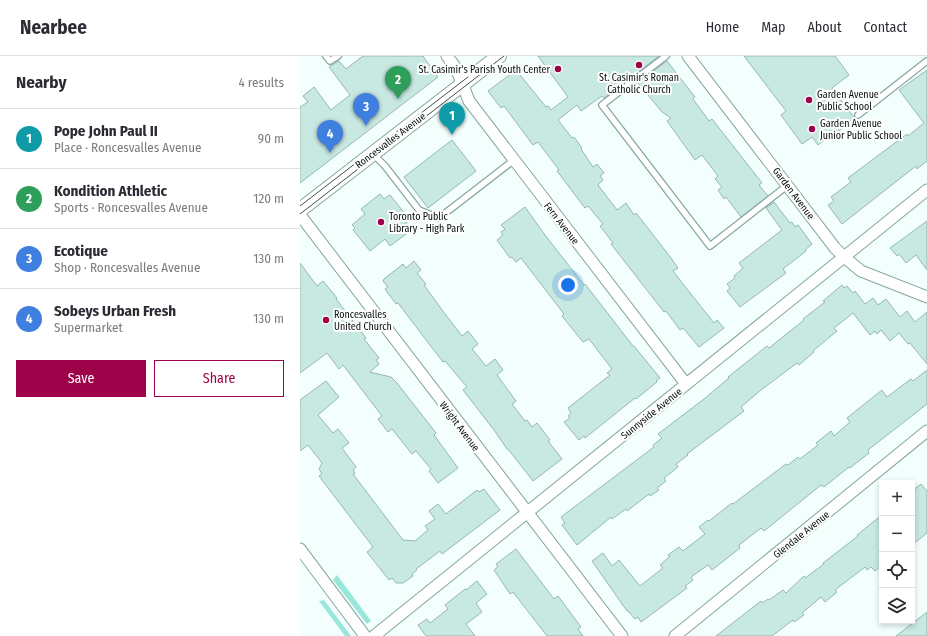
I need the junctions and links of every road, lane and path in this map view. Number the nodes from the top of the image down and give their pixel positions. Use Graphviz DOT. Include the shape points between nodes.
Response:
graph roads {
  1 [pos="326,56"];
  2 [pos="338,56"];
  3 [pos="447,56"];
  4 [pos="499,56"];
  5 [pos="666,56"];
  6 [pos="688,56"];
  7 [pos="927,61"];
  8 [pos="463,84"];
  9 [pos="858,115"];
  10 [pos="373,153"];
  11 [pos="514,160"];
  12 [pos="788,185"];
  13 [pos="927,190"];
  14 [pos="300,210"];
  15 [pos="300,215"];
  16 [pos="844,257"];
  17 [pos="927,297"];
  18 [pos="686,384"];
  19 [pos="927,432"];
  20 [pos="527,513"];
  21 [pos="300,549"];
  22 [pos="365,636"];
  23 [pos="374,636"];
  24 [pos="622,636"];
  25 [pos="676,636"];
  1 -- 2 [label="lane" via="330,61"];
  3 -- 8 [label="street, Fern Avenue"];
  4 -- 8 [label="street, Roncesvalles Avenue"];
  5 -- 12 [label="lane" via="602,105 710,246"];
  6 -- 12 [label="street, Garden Avenue"];
  7 -- 9 [label="lane"];
  8 -- 10 [label="street, Roncesvalles Avenue"];
  8 -- 11 [label="street, Fern Avenue" via="469,101"];
  10 -- 11 [label="lane" via="419,210 439,218"];
  10 -- 14 [label="street, Roncesvalles Avenue"];
  11 -- 18 [label="street, Fern Avenue"];
  12 -- 16 [label="street, Garden Avenue"];
  13 -- 16 [label="street, Sunnyside Avenue"];
  15 -- 20 [label="street, Wright Avenue"];
  16 -- 17 [label="street, Garden Avenue" via="861,271"];
  16 -- 18 [label="street, Sunnyside Avenue"];
  18 -- 20 [label="street, Sunnyside Avenue"];
  19 -- 25 [label="street, Glendale Avenue"];
  20 -- 23 [label="street, Sunnyside Avenue"];
  20 -- 24 [label="street, Wright Avenue"];
  21 -- 22 [label="street"];
}
